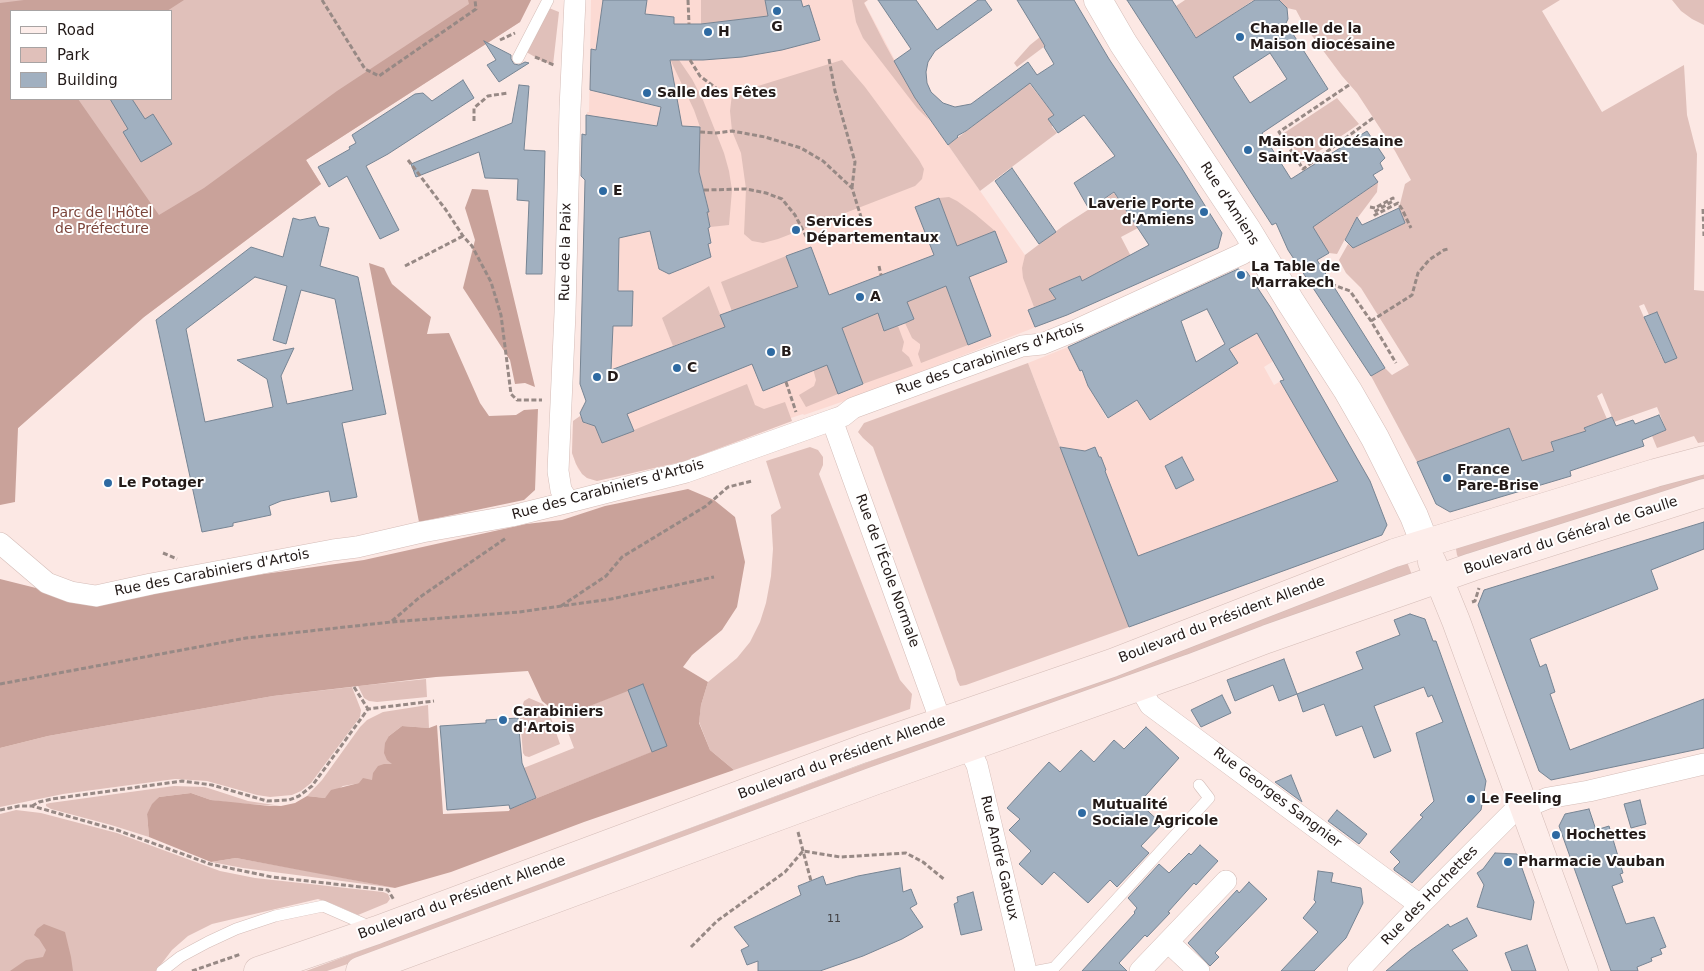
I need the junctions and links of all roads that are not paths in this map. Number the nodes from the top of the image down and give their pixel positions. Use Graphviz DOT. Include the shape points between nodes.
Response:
graph roads {
  1 [pos="548,0"];
  2 [pos="575,0"];
  3 [pos="1098,0"];
  4 [pos="519,53"];
  5 [pos="1256,244"];
  6 [pos="832,420"];
  7 [pos="1704,460"];
  8 [pos="1704,492"];
  9 [pos="569,502"];
  10 [pos="0,544"];
  11 [pos="1425,544"];
  12 [pos="1438,579"];
  13 [pos="1139,686"];
  14 [pos="941,722"];
  15 [pos="968,747"];
  16 [pos="1704,764"];
  17 [pos="1200,785"];
  18 [pos="1513,815"];
  19 [pos="1226,881"];
  20 [pos="1420,905"];
  21 [pos="378,930"];
  22 [pos="1168,942"];
  23 [pos="162,971"];
  24 [pos="258,971"];
  25 [pos="360,971"];
  26 [pos="1026,971"];
  27 [pos="1038,971"];
  28 [pos="1140,971"];
  29 [pos="1199,971"];
  30 [pos="1358,971"];
  31 [pos="1584,971"];
  1 -- 4 [label="lane"];
  2 -- 9 [label="street, Rue de la Paix" via="558,471 561,490"];
  3 -- 5 [label="street, Rue d'Amiens"];
  5 -- 6 [label="street, Rue des Carabiniers d'Artois" via="1242,254 1074,331 1042,344 1013,349 853,408"];
  5 -- 11 [label="street, Rue d'Amiens" via="1375,438"];
  6 -- 9 [label="street, Rue des Carabiniers d'Artois" via="686,472"];
  6 -- 14 [label="street, Rue de l'École Normale"];
  7 -- 11 [label="main road"];
  8 -- 12 [label="main road, Boulevard du Général de Gaulle"];
  9 -- 10 [label="street, Rue des Carabiniers d'Artois" via="357,547 96,596 71,592 47,583"];
  11 -- 12 [label="main road"];
  11 -- 14 [label="main road, Boulevard du Président Allende" via="1385,556 1112,663"];
  12 -- 13 [label="main road"];
  12 -- 18 [label="main road" via="1456,621"];
  13 -- 15 [label="main road"];
  13 -- 20 [label="street, Rue Georges Sangnier" via="1150,704"];
  14 -- 21 [label="main road, Boulevard du Président Allende"];
  15 -- 25 [label="main road"];
  15 -- 26 [label="street, Rue André Gatoux" via="977,765"];
  16 -- 18 [label="street" via="1548,798"];
  17 -- 27 [label="lane" via="1209,798 1054,968"];
  18 -- 20 [label="street, Rue des Hochettes"];
  18 -- 31 [label="main road"];
  19 -- 22 [label="street"];
  20 -- 30 [label="street, Rue des Hochettes"];
  21 -- 23 [label="lane" via="323,906 275,916 236,929 180,957"];
  21 -- 24 [label="main road, Boulevard du Président Allende"];
  22 -- 28 [label="street"];
  22 -- 29 [label="street"];
}
